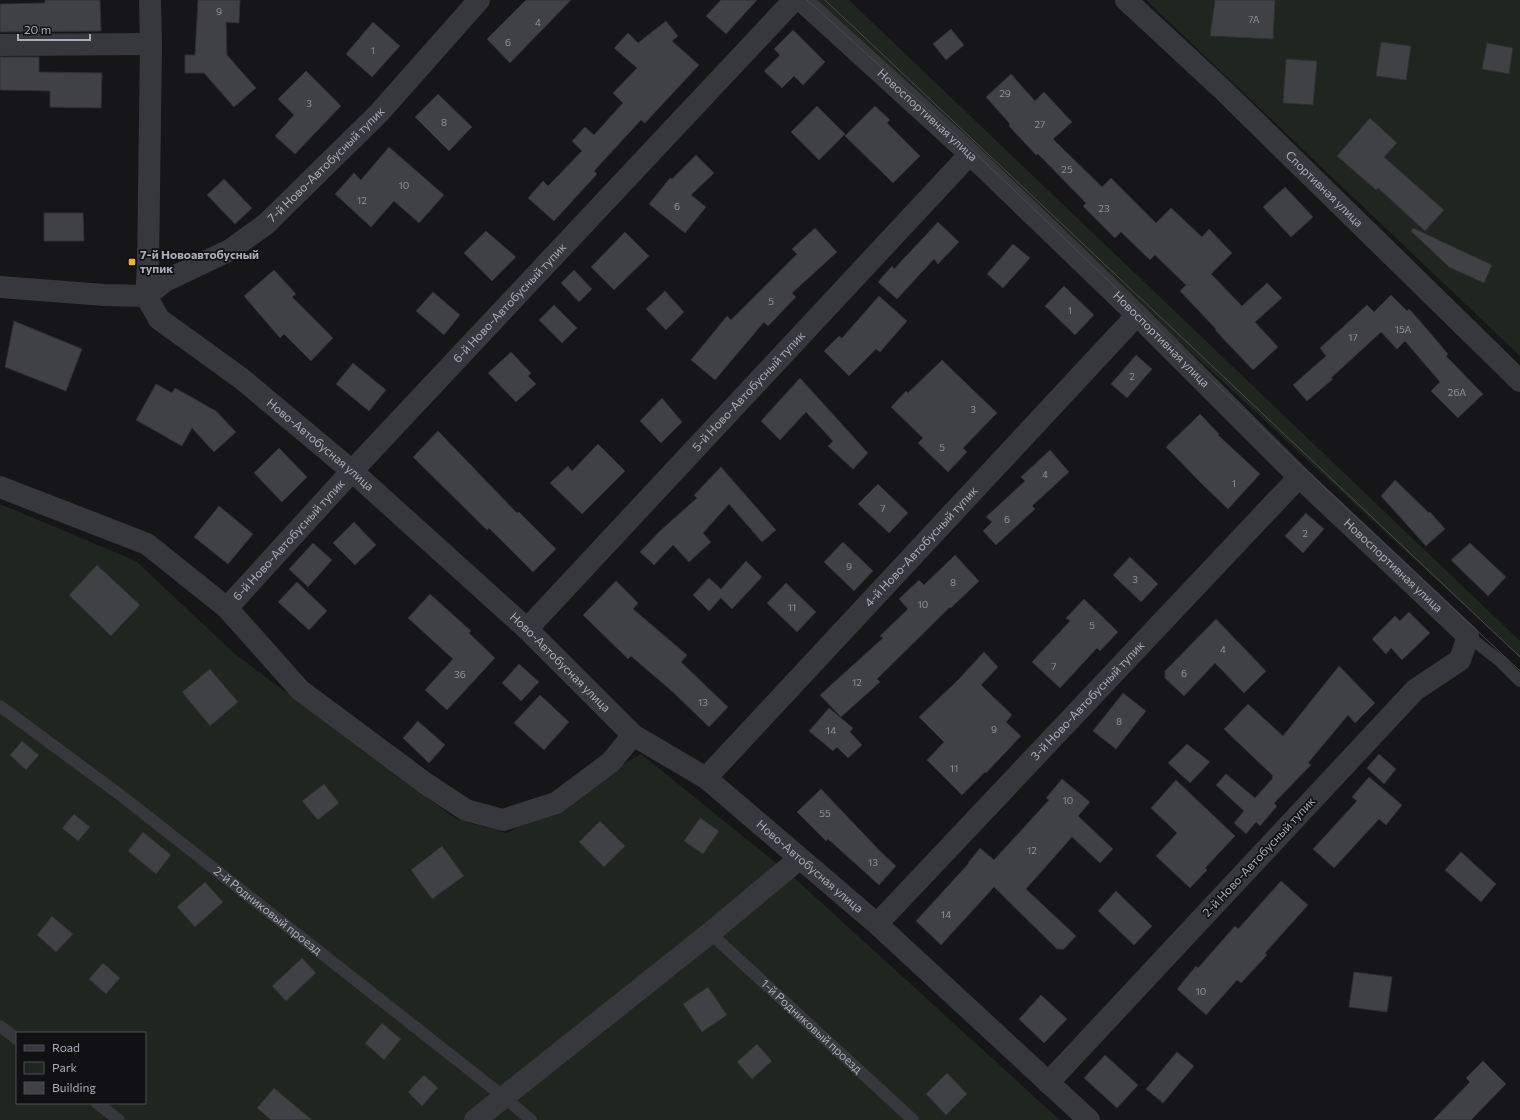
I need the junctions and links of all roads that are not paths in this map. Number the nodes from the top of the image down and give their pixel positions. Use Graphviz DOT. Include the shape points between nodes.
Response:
graph roads {
  1 [pos="150,0"];
  2 [pos="479,0"];
  3 [pos="794,0"];
  4 [pos="801,0"];
  5 [pos="1126,0"];
  6 [pos="151,44"];
  7 [pos="0,46"];
  8 [pos="970,154"];
  9 [pos="0,287"];
  10 [pos="146,296"];
  11 [pos="1137,315"];
  12 [pos="1520,381"];
  13 [pos="352,471"];
  14 [pos="1299,477"];
  15 [pos="0,487"];
  16 [pos="227,608"];
  17 [pos="527,629"];
  18 [pos="1468,636"];
  19 [pos="1520,680"];
  20 [pos="0,706"];
  21 [pos="633,735"];
  22 [pos="706,778"];
  23 [pos="799,859"];
  24 [pos="877,924"];
  25 [pos="710,933"];
  26 [pos="0,1026"];
  27 [pos="16,1038"];
  28 [pos="1048,1083"];
  29 [pos="504,1097"];
  30 [pos="98,1104"];
  31 [pos="119,1120"];
  32 [pos="475,1120"];
  33 [pos="531,1120"];
  34 [pos="913,1120"];
  35 [pos="1089,1120"];
  1 -- 6 [label="street"];
  2 -- 10 [label="street, 7-й Ново-Автобусный тупик" via="379,113 266,224 230,250 165,281"];
  3 -- 13 [label="street, 6-й Ново-Автобусный тупик"];
  4 -- 8 [label="street, Новоспортивная улица"];
  5 -- 12 [label="street, Спортивная улица" via="1224,90"];
  6 -- 7 [label="street"];
  6 -- 10 [label="street"];
  8 -- 11 [label="street, Новоспортивная улица"];
  8 -- 17 [label="street, 5-й Ново-Автобусный тупик"];
  9 -- 10 [label="street"];
  10 -- 13 [label="street, Ново-Автобусная улица" via="160,319 242,380"];
  11 -- 14 [label="street, Новоспортивная улица"];
  11 -- 22 [label="street, 4-й Ново-Автобусный тупик"];
  13 -- 16 [label="street, 6-й Ново-Автобусный тупик"];
  13 -- 17 [label="street, Ново-Автобусная улица"];
  14 -- 18 [label="street, Новоспортивная улица"];
  14 -- 24 [label="street, 3-й Ново-Автобусный тупик"];
  15 -- 16 [label="street" via="147,544"];
  16 -- 21 [label="street" via="300,690 425,783 466,810 503,820 556,804 611,762"];
  17 -- 21 [label="street, Ново-Автобусная улица"];
  18 -- 19 [label="lane, Новоспортивная улица"];
  18 -- 28 [label="street, 2-й Ново-Автобусный тупик" via="1460,660 1415,690"];
  20 -- 29 [label="lane, 2-й Родниковый проезд" via="124,797"];
  21 -- 22 [label="street, Ново-Автобусная улица"];
  22 -- 23 [label="street, Ново-Автобусная улица"];
  23 -- 24 [label="street, Ново-Автобусная улица"];
  23 -- 25 [label="street"];
  24 -- 28 [label="street, Ново-Автобусная улица"];
  25 -- 29 [label="street"];
  25 -- 34 [label="lane, 1-й Родниковый проезд"];
  26 -- 27 [label="lane"];
  28 -- 35 [label="street, Ново-Автобусная улица"];
  29 -- 32 [label="street"];
  29 -- 33 [label="lane, 2-й Родниковый проезд"];
  30 -- 31 [label="lane"];
}
